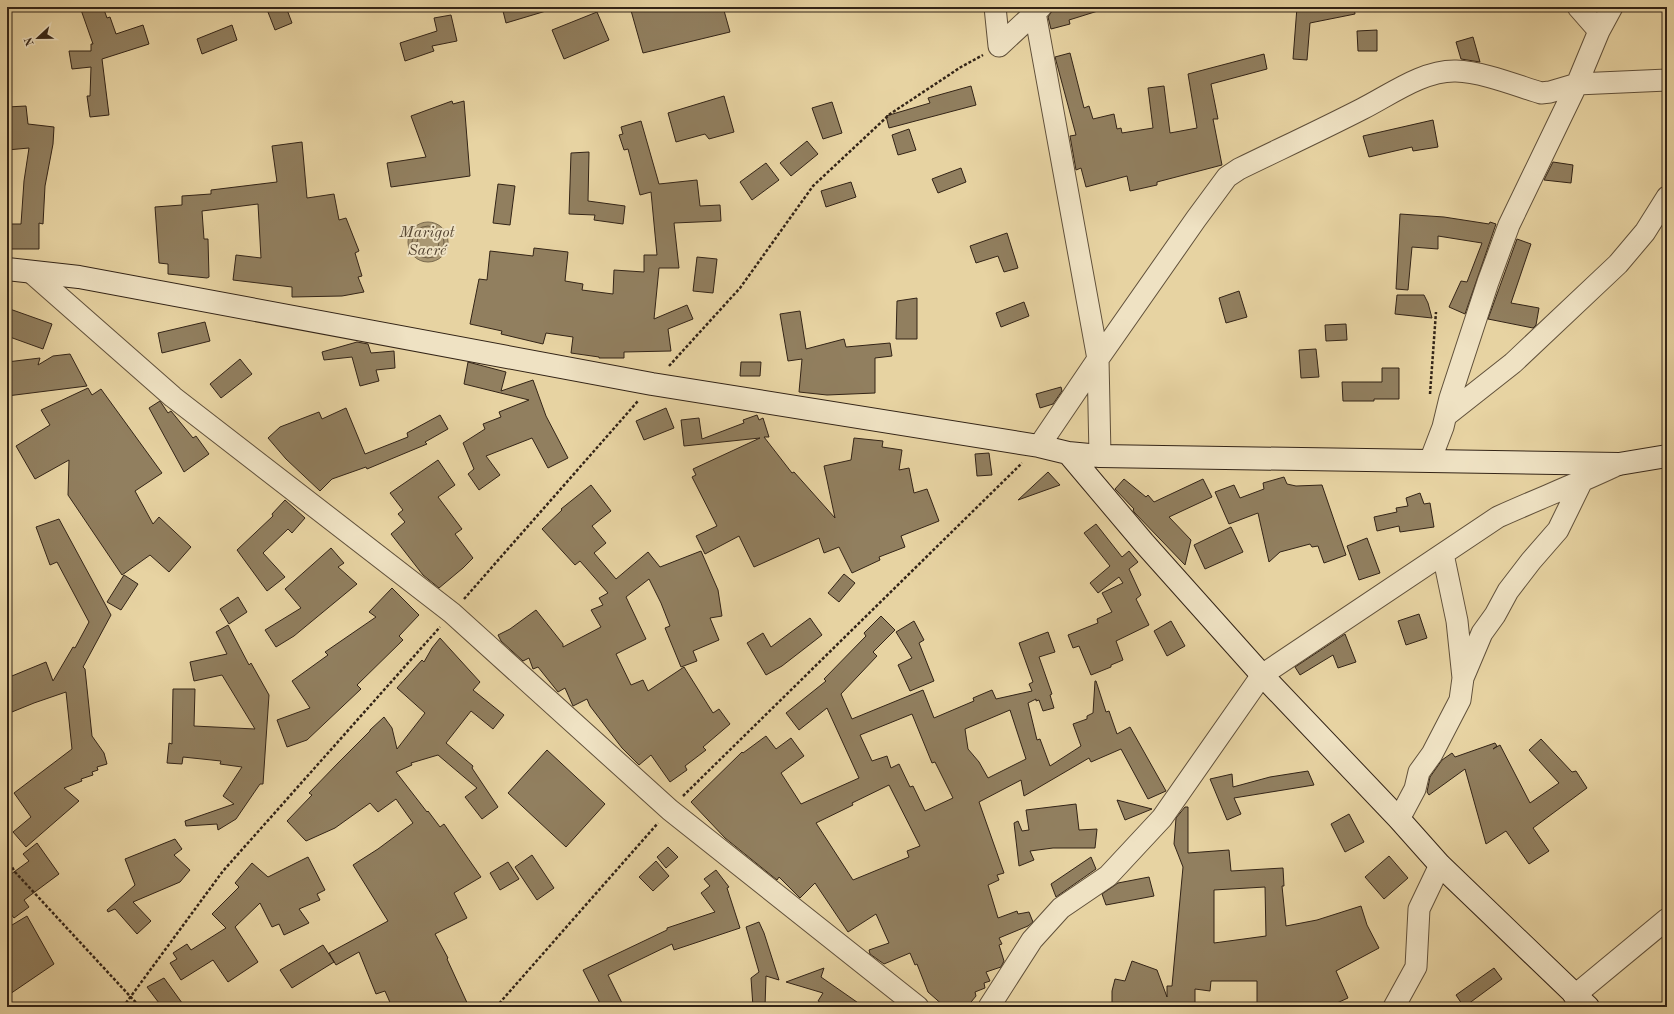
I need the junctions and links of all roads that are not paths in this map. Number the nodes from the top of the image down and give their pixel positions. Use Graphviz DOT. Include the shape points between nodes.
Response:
graph roads {
  1 [pos="995,7"];
  2 [pos="1578,7"];
  3 [pos="1612,7"];
  4 [pos="1037,9"];
  5 [pos="1599,32"];
  6 [pos="1667,80"];
  7 [pos="1577,84"];
  8 [pos="1667,197"];
  9 [pos="7,269"];
  10 [pos="32,272"];
  11 [pos="1098,359"];
  12 [pos="1447,415"];
  13 [pos="1039,446"];
  14 [pos="1068,453"];
  15 [pos="1100,456"];
  16 [pos="1667,456"];
  17 [pos="1430,461"];
  18 [pos="1619,464"];
  19 [pos="1582,481"];
  20 [pos="1442,554"];
  21 [pos="1262,675"];
  22 [pos="1463,678"];
  23 [pos="1399,819"];
  24 [pos="1440,865"];
  25 [pos="1667,919"];
  26 [pos="1581,1001"];
  27 [pos="918,1007"];
  28 [pos="989,1007"];
  29 [pos="1394,1007"];
  1 -- 4 [label="street" via="999,46"];
  2 -- 5 [label="street"];
  3 -- 5 [label="street"];
  4 -- 11 [label="street"];
  5 -- 7 [label="street"];
  6 -- 7 [label="street"];
  7 -- 11 [label="street" via="1541,93 1470,73 1438,73 1405,85 1239,169 1227,177"];
  7 -- 12 [label="street" via="1509,225 1488,282"];
  8 -- 12 [label="street" via="1645,232 1618,264 1513,363"];
  9 -- 10 [label="main road"];
  10 -- 13 [label="main road" via="79,277 652,384"];
  10 -- 27 [label="street" via="173,397 452,613 670,810"];
  11 -- 13 [label="street"];
  11 -- 15 [label="street"];
  12 -- 17 [label="street"];
  13 -- 14 [label="main road"];
  14 -- 15 [label="main road"];
  14 -- 21 [label="main road"];
  15 -- 17 [label="main road"];
  16 -- 18 [label="main road"];
  17 -- 18 [label="main road"];
  18 -- 19 [label="street"];
  19 -- 20 [label="street" via="1498,517"];
  19 -- 22 [label="street" via="1558,530 1508,591 1482,633"];
  20 -- 21 [label="street"];
  20 -- 22 [label="street" via="1457,621"];
  21 -- 23 [label="main road"];
  21 -- 28 [label="street" via="1162,818 1108,876 1061,908 1037,934"];
  22 -- 23 [label="street" via="1460,700 1432,754 1419,772 1415,789"];
  23 -- 24 [label="main road"];
  24 -- 26 [label="main road"];
  24 -- 29 [label="street" via="1419,909 1416,967"];
  25 -- 26 [label="street"];
}
